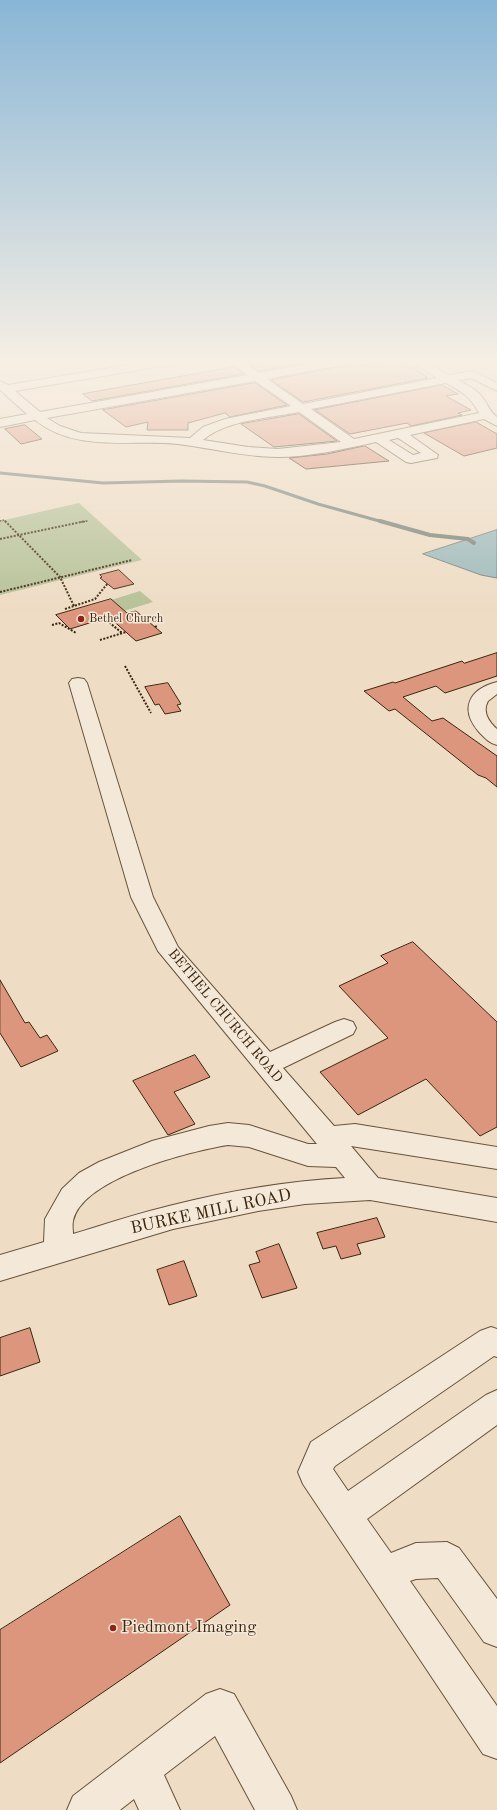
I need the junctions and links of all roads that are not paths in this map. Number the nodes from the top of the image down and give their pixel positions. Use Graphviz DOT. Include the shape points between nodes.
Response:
graph roads {
  1 [pos="209,444"];
  2 [pos="241,444"];
  3 [pos="343,444"];
  4 [pos="388,444"];
  5 [pos="415,444"];
  6 [pos="251,452"];
  7 [pos="78,683"];
  8 [pos="497,687"];
  9 [pos="497,739"];
  10 [pos="344,1028"];
  11 [pos="266,1065"];
  12 [pos="335,1147"];
  13 [pos="497,1158"];
  14 [pos="370,1188"];
  15 [pos="497,1210"];
  16 [pos="58,1251"];
  17 [pos="0,1268"];
  18 [pos="497,1343"];
  19 [pos="497,1406"];
  20 [pos="344,1515"];
  21 [pos="384,1573"];
  22 [pos="497,1629"];
  23 [pos="497,1740"];
  24 [pos="140,1769"];
  25 [pos="87,1810"];
  26 [pos="160,1810"];
  27 [pos="277,1810"];
  1 -- 6 [label="street"];
  2 -- 6 [label="street"];
  3 -- 6 [label="street" via="307,451"];
  4 -- 5 [label="street" via="412,459 432,455"];
  7 -- 11 [label="street, BETHEL CHURCH ROAD" via="142,897 169,951"];
  8 -- 9 [label="street" via="481,697 476,703 475,710 480,723"];
  10 -- 11 [label="street"];
  11 -- 12 [label="street, BETHEL CHURCH ROAD"];
  12 -- 13 [label="street" via="355,1135"];
  12 -- 14 [label="street, BETHEL CHURCH ROAD"];
  12 -- 16 [label="street" via="308,1155 249,1136 228,1134 162,1149 109,1170 83,1186 72,1197 59,1219"];
  14 -- 15 [label="street, BURKE MILL ROAD"];
  14 -- 16 [label="street, BURKE MILL ROAD" via="305,1192 258,1199 173,1217"];
  16 -- 17 [label="street, BURKE MILL ROAD"];
  18 -- 20 [label="street" via="491,1341 323,1454 314,1472"];
  19 -- 20 [label="street"];
  20 -- 21 [label="street"];
  21 -- 22 [label="street" via="416,1561 447,1560"];
  21 -- 23 [label="street"];
  24 -- 25 [label="street"];
  24 -- 26 [label="street"];
  24 -- 27 [label="street" via="220,1708"];
}
